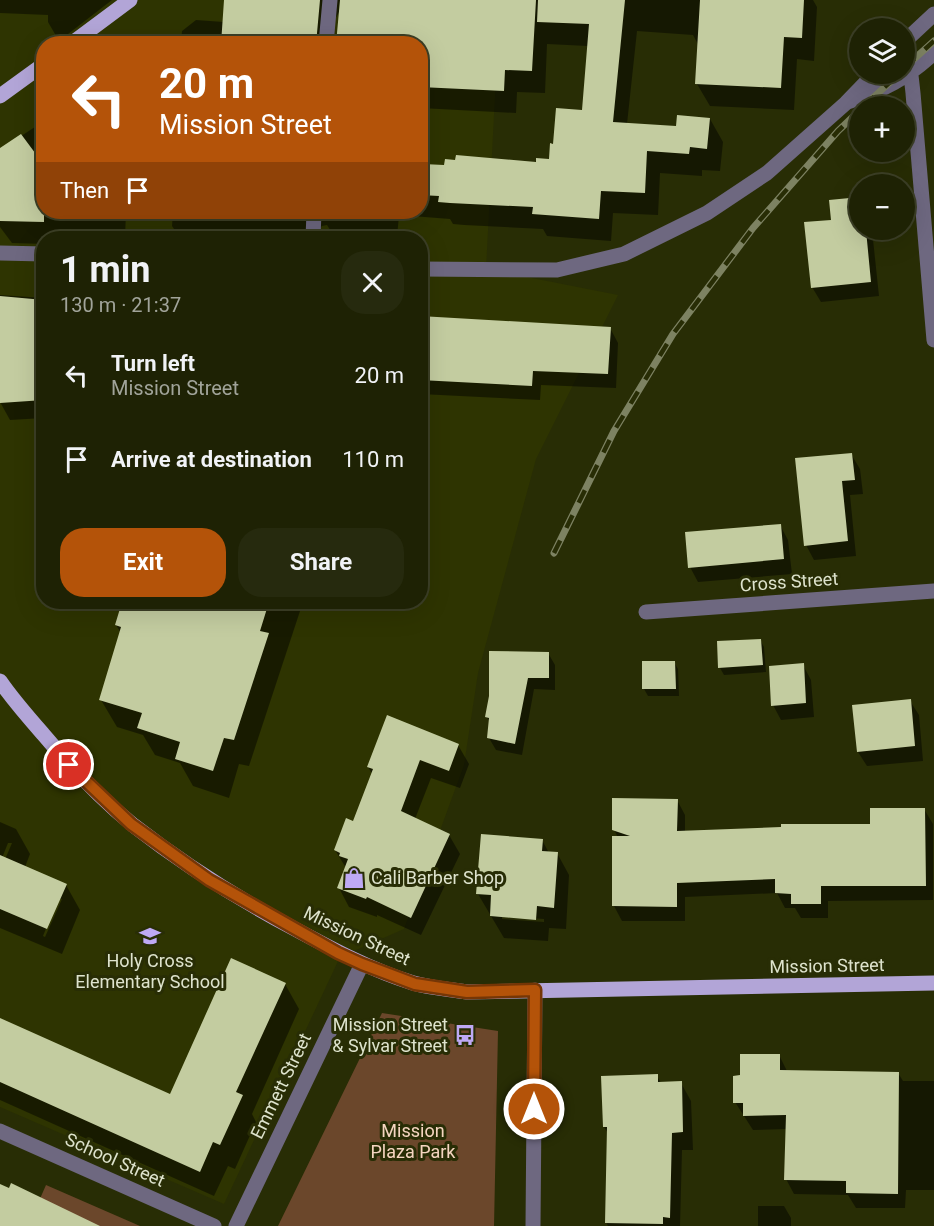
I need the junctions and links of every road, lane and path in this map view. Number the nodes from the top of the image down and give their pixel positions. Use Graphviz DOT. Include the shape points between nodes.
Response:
graph roads {
  1 [pos="130,0"];
  2 [pos="330,0"];
  3 [pos="934,14"];
  4 [pos="915,32"];
  5 [pos="82,36"];
  6 [pos="327,36"];
  7 [pos="934,53"];
  8 [pos="36,70"];
  9 [pos="915,70"];
  10 [pos="865,84"];
  11 [pos="893,84"];
  12 [pos="912,84"];
  13 [pos="0,96"];
  14 [pos="846,104"];
  15 [pos="0,253"];
  16 [pos="36,254"];
  17 [pos="428,269"];
  18 [pos="934,340"];
  19 [pos="934,591"];
  20 [pos="646,612"];
  21 [pos="0,681"];
  22 [pos="362,964"];
  23 [pos="934,983"];
  24 [pos="535,990"];
  25 [pos="0,1131"];
  26 [pos="214,1226"];
  27 [pos="236,1226"];
  28 [pos="533,1226"];
  1 -- 5 [label="main road"];
  2 -- 6 [label="street"];
  3 -- 4 [label="street"];
  7 -- 9 [label="street"];
  8 -- 13 [label="main road"];
  10 -- 14 [label="street"];
  11 -- 14 [label="street"];
  12 -- 18 [label="street"];
  14 -- 17 [label="street" via="767,173 707,213 624,254 557,270"];
  15 -- 16 [label="street"];
  19 -- 20 [label="street, Cross Street"];
  21 -- 22 [label="main road, Mission Street" via="69,765 131,824 253,907"];
  22 -- 24 [label="main road, Mission Street" via="415,984 467,992"];
  22 -- 27 [label="street, Emmett Street"];
  23 -- 24 [label="main road, Mission Street"];
  24 -- 28 [label="street"];
  25 -- 26 [label="street, School Street"];
}
